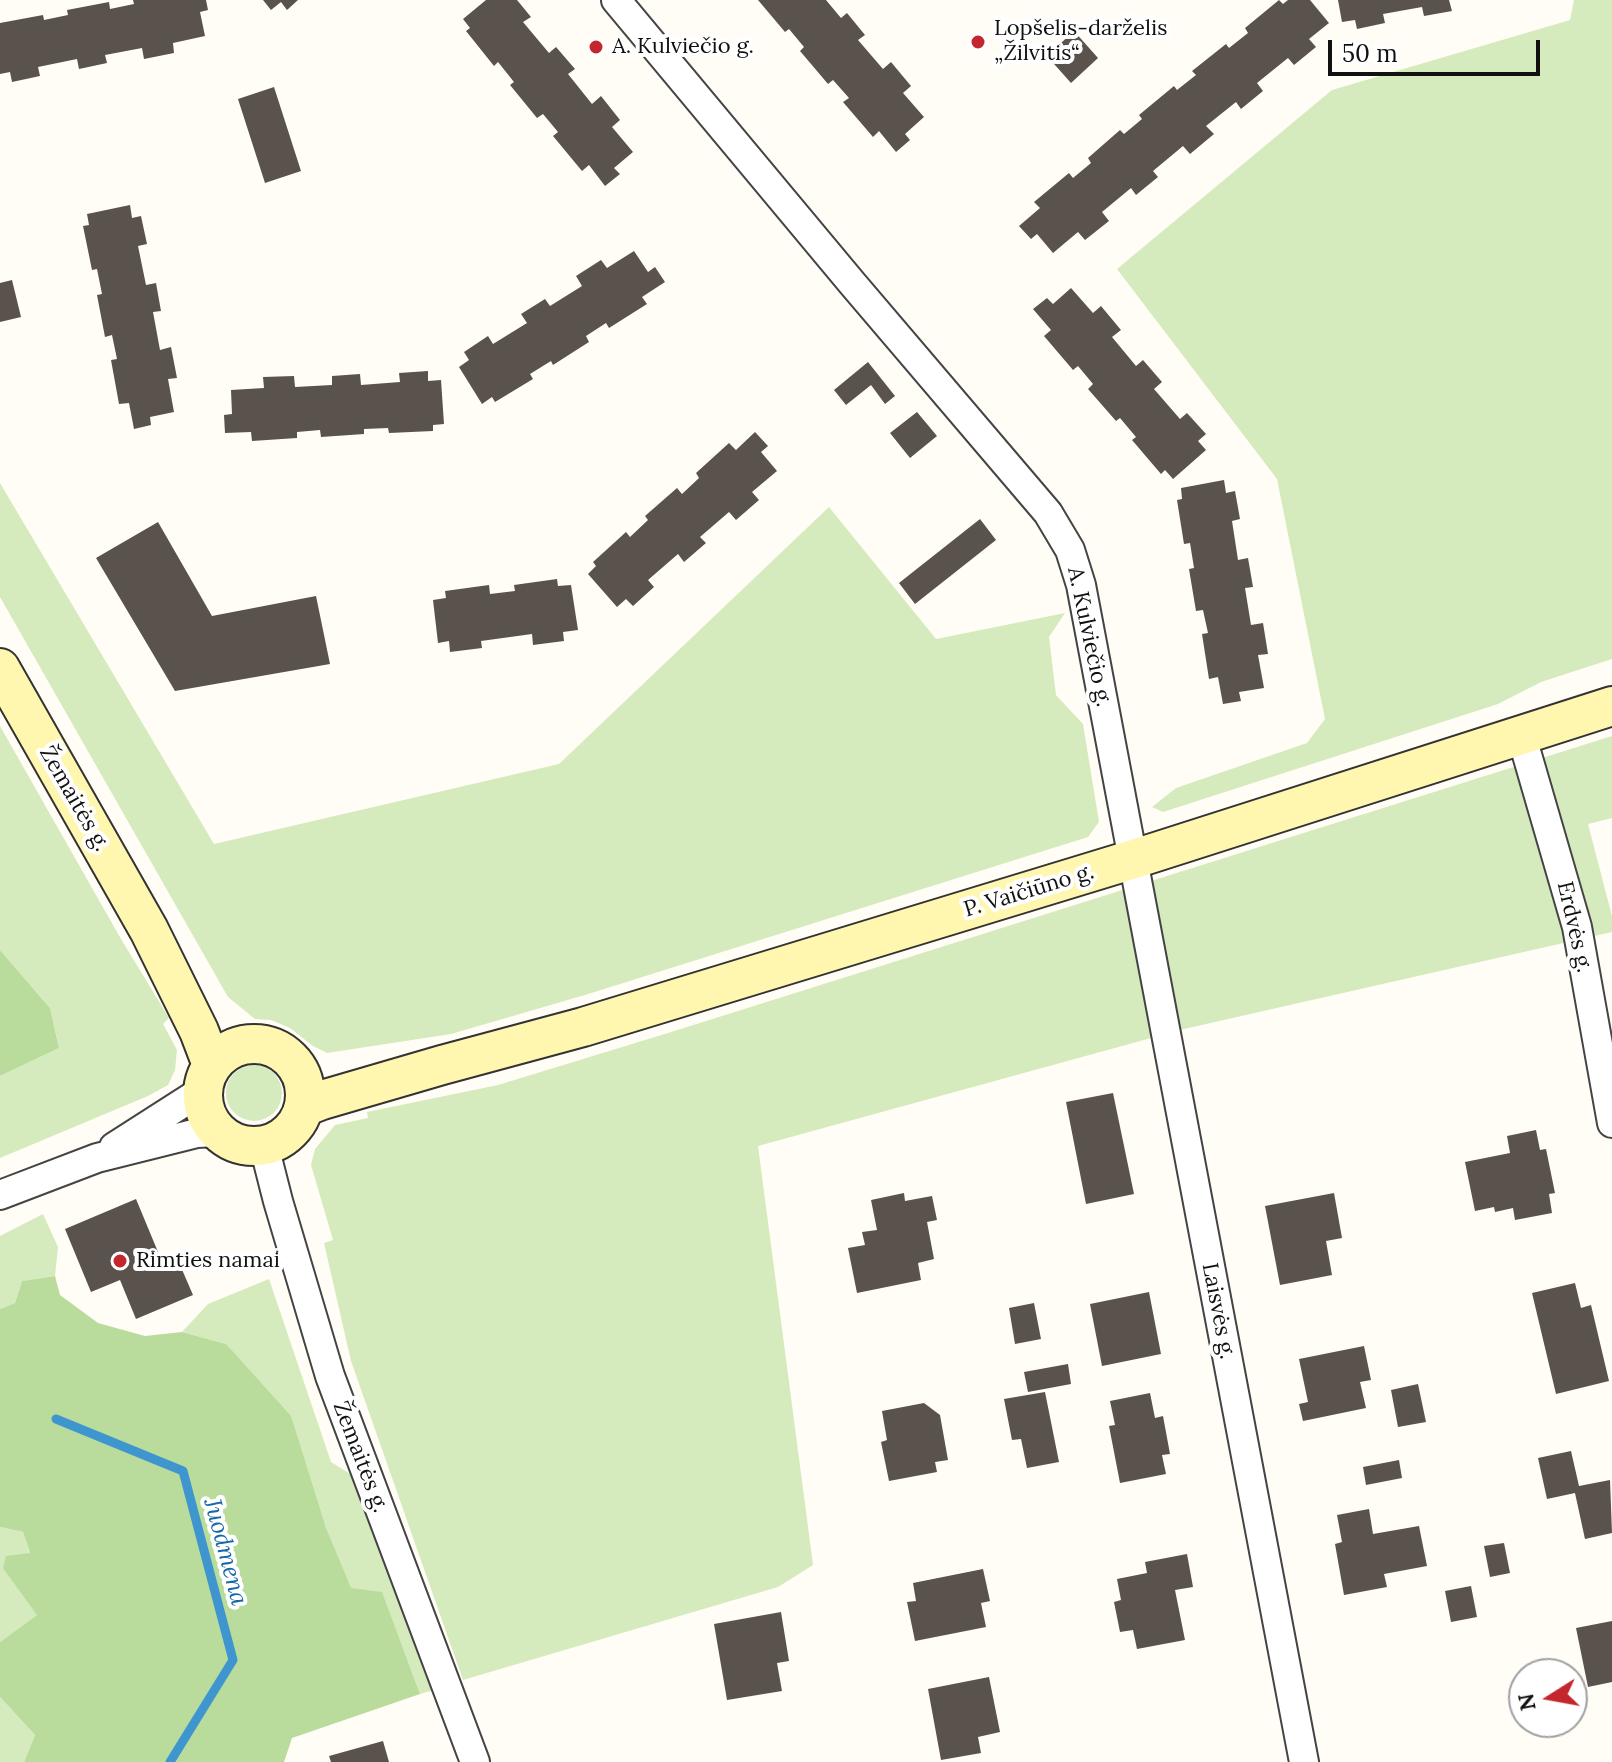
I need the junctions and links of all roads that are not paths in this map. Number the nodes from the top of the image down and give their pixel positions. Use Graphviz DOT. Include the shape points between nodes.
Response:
graph roads {
  1 [pos="616,0"];
  2 [pos="0,668"];
  3 [pos="1612,706"];
  4 [pos="1521,734"];
  5 [pos="1134,859"];
  6 [pos="442,1065"];
  7 [pos="218,1067"];
  8 [pos="297,1067"];
  9 [pos="304,1107"];
  10 [pos="1612,1123"];
  11 [pos="218,1132"];
  12 [pos="264,1146"];
  13 [pos="97,1158"];
  14 [pos="0,1195"];
  15 [pos="475,1762"];
  16 [pos="1304,1762"];
  1 -- 5 [label="street, A. Kulviečio g." via="1048,513 1070,550 1081,585"];
  2 -- 7 [label="main road, Žemaitės g." via="149,930"];
  3 -- 4 [label="main road, P. Vaičiūno g."];
  4 -- 5 [label="main road, P. Vaičiūno g."];
  4 -- 10 [label="street, Erdvės g." via="1577,927"];
  5 -- 6 [label="main road, P. Vaičiūno g."];
  5 -- 16 [label="street, Laisvės g."];
  6 -- 8 [label="main road, P. Vaičiūno g."];
  6 -- 9 [label="main road, P. Vaičiūno g."];
  7 -- 8 [label="main road" via="262,1044 282,1052"];
  7 -- 11 [label="main road" via="204,1106"];
  7 -- 13 [label="street"];
  8 -- 9 [label="main road"];
  9 -- 12 [label="main road" via="296,1125"];
  11 -- 12 [label="main road" via="239,1145"];
  11 -- 13 [label="street"];
  12 -- 15 [label="street, Žemaitės g." via="330,1376"];
  13 -- 14 [label="street"];
}
